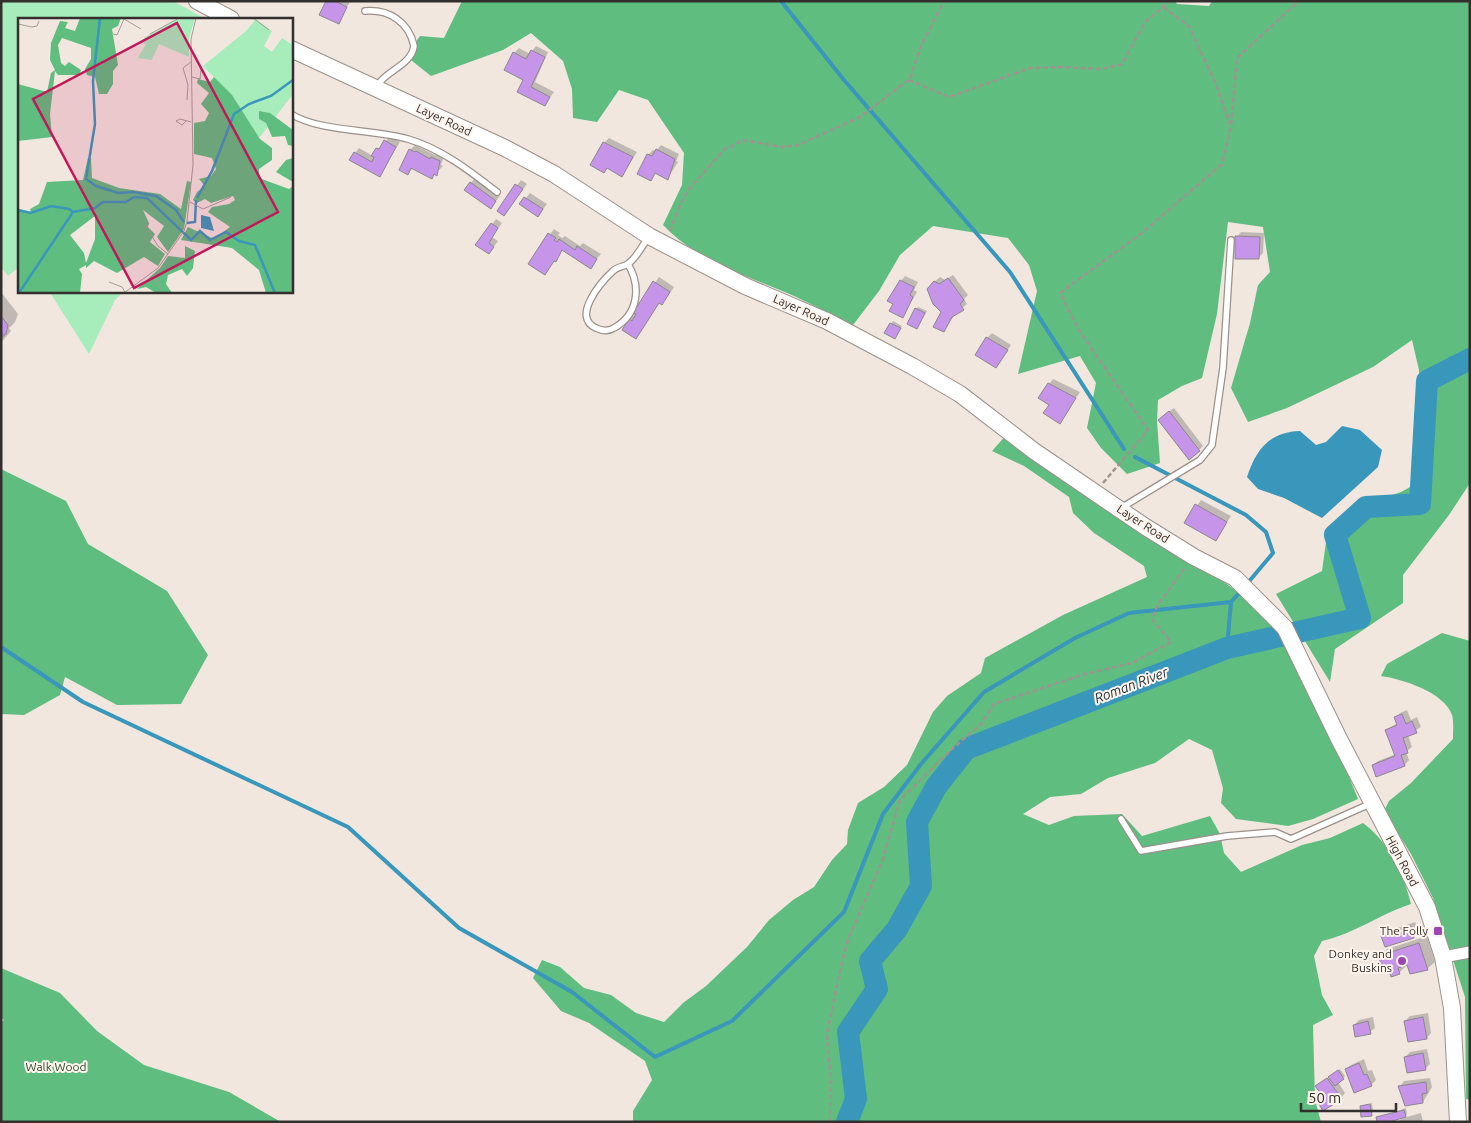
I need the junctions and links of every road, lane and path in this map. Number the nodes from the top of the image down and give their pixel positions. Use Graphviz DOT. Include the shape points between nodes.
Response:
graph roads {
  1 [pos="197,1"];
  2 [pos="944,1"];
  3 [pos="1170,1"];
  4 [pos="1299,1"];
  5 [pos="1163,7"];
  6 [pos="365,11"];
  7 [pos="229,18"];
  8 [pos="292,49"];
  9 [pos="909,80"];
  10 [pos="376,88"];
  11 [pos="292,114"];
  12 [pos="1231,126"];
  13 [pos="497,192"];
  14 [pos="649,236"];
  15 [pos="1231,240"];
  16 [pos="666,245"];
  17 [pos="628,264"];
  18 [pos="1095,493"];
  19 [pos="1119,509"];
  20 [pos="1194,557"];
  21 [pos="1286,630"];
  22 [pos="1372,803"];
  23 [pos="1121,819"];
  24 [pos="1470,952"];
  25 [pos="1443,957"];
  26 [pos="830,1122"];
  27 [pos="1458,1122"];
  1 -- 7 [label="main road"];
  2 -- 9 [label="path" via="920,48"];
  3 -- 5 [label="path"];
  4 -- 12 [label="path" via="1237,58"];
  5 -- 9 [label="path" via="1145,22 1122,64 1102,69 1030,68 949,98"];
  5 -- 12 [label="path" via="1189,26"];
  6 -- 10 [label="lane" via="376,10 393,15 408,30 414,46 407,60 380,80"];
  8 -- 10 [label="main road, Layer Road"];
  9 -- 16 [label="path" via="863,115 798,145 782,148 742,140 724,150 690,188"];
  10 -- 14 [label="main road, Layer Road" via="554,174"];
  11 -- 13 [label="lane" via="322,124 410,139 457,161"];
  12 -- 18 [label="path" via="1222,164 1142,233 1060,293 1080,332 1148,430"];
  14 -- 16 [label="main road, Layer Road"];
  14 -- 17 [label="lane"];
  15 -- 19 [label="lane" via="1223,368 1212,445 1200,460"];
  16 -- 18 [label="main road, Layer Road" via="745,286 827,321 947,386 1034,452"];
  17 -- 17 [label="lane" via="614,270 587,307 587,320 594,328 606,330 618,326 635,302 638,286"];
  18 -- 19 [label="main road, Layer Road"];
  19 -- 20 [label="main road, Layer Road"];
  20 -- 21 [label="main road, Layer Road" via="1234,578"];
  20 -- 26 [label="path" via="1156,606 1152,619 1171,642 1132,663 1085,674 994,704 980,725 900,800 882,862 848,939 838,975 827,1034"];
  21 -- 22 [label="main road, High Road"];
  22 -- 23 [label="lane" via="1291,839 1274,832 1228,836 1141,852"];
  22 -- 25 [label="main road, High Road" via="1427,907"];
  24 -- 25 [label="street"];
  25 -- 27 [label="main road, High Road" via="1452,1008"];
}
